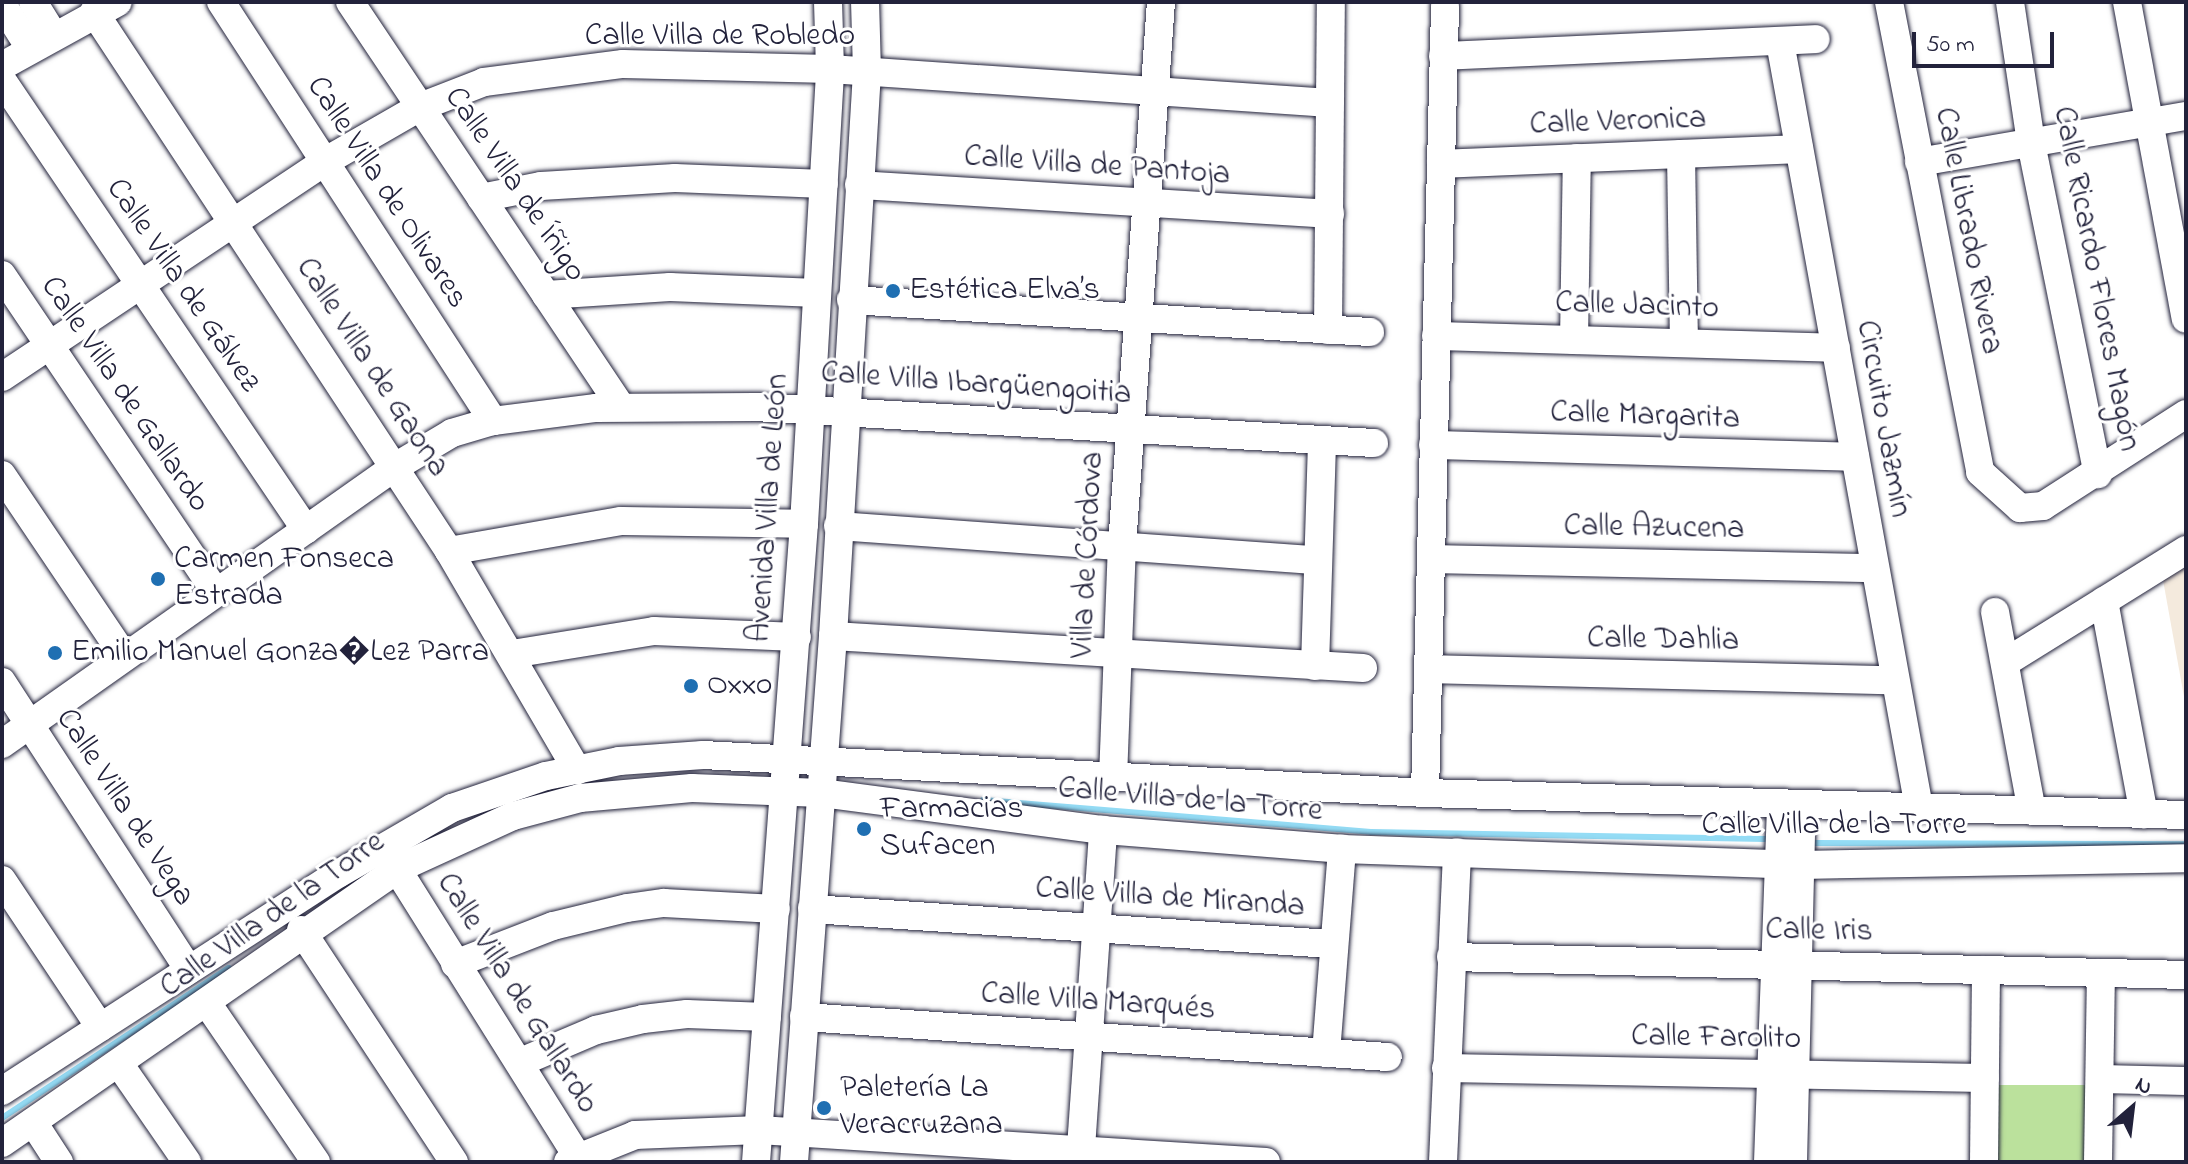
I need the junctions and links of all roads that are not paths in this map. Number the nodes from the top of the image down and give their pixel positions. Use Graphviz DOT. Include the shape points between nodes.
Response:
graph roads {
  1 [pos="33,2"];
  2 [pos="221,2"];
  3 [pos="350,2"];
  4 [pos="828,2"];
  5 [pos="865,2"];
  6 [pos="1161,2"];
  7 [pos="1331,2"];
  8 [pos="1889,2"];
  9 [pos="2010,2"];
  10 [pos="2127,2"];
  11 [pos="2,4"];
  12 [pos="1445,6"];
  13 [pos="106,7"];
  14 [pos="1816,39"];
  15 [pos="42,41"];
  16 [pos="1780,42"];
  17 [pos="1443,56"];
  18 [pos="2,66"];
  19 [pos="830,69"];
  20 [pos="867,72"];
  21 [pos="2,80"];
  22 [pos="1154,92"];
  23 [pos="1330,103"];
  24 [pos="420,107"];
  25 [pos="2186,116"];
  26 [pos="2152,122"];
  27 [pos="2031,143"];
  28 [pos="1799,149"];
  29 [pos="1681,154"];
  30 [pos="1577,158"];
  31 [pos="326,161"];
  32 [pos="1919,162"];
  33 [pos="1441,164"];
  34 [pos="824,184"];
  35 [pos="859,185"];
  36 [pos="481,198"];
  37 [pos="1147,206"];
  38 [pos="1330,214"];
  39 [pos="235,223"];
  40 [pos="2,275"];
  41 [pos="141,284"];
  42 [pos="817,293"];
  43 [pos="546,295"];
  44 [pos="851,300"];
  45 [pos="1137,319"];
  46 [pos="2186,319"];
  47 [pos="1328,330"];
  48 [pos="1370,332"];
  49 [pos="1436,336"];
  50 [pos="1574,340"];
  51 [pos="1684,342"];
  52 [pos="49,346"];
  53 [pos="1836,348"];
  54 [pos="2,377"];
  55 [pos="621,407"];
  56 [pos="811,409"];
  57 [pos="844,409"];
  58 [pos="2186,414"];
  59 [pos="493,421"];
  60 [pos="1130,430"];
  61 [pos="1322,440"];
  62 [pos="1374,443"];
  63 [pos="1433,445"];
  64 [pos="1855,457"];
  65 [pos="395,467"];
  66 [pos="2098,474"];
  67 [pos="2,475"];
  68 [pos="804,524"];
  69 [pos="838,526"];
  70 [pos="306,530"];
  71 [pos="1122,546"];
  72 [pos="2186,550"];
  73 [pos="449,551"];
  74 [pos="1432,559"];
  75 [pos="1318,560"];
  76 [pos="1874,568"];
  77 [pos="216,592"];
  78 [pos="2104,601"];
  79 [pos="1995,612"];
  80 [pos="833,636"];
  81 [pos="797,637"];
  82 [pos="512,654"];
  83 [pos="1117,655"];
  84 [pos="124,656"];
  85 [pos="2006,662"];
  86 [pos="1315,666"];
  87 [pos="1363,668"];
  88 [pos="1429,669"];
  89 [pos="1895,680"];
  90 [pos="2,682"];
  91 [pos="30,725"];
  92 [pos="2,744"];
  93 [pos="785,759"];
  94 [pos="822,762"];
  95 [pos="577,770"];
  96 [pos="1113,778"];
  97 [pos="783,793"];
  98 [pos="821,793"];
  99 [pos="1425,793"];
  100 [pos="1792,804"];
  101 [pos="1919,808"];
  102 [pos="2032,811"];
  103 [pos="2144,814"];
  104 [pos="2186,815"];
  105 [pos="1103,830"];
  106 [pos="1342,849"];
  107 [pos="1457,852"];
  108 [pos="2186,858"];
  109 [pos="1790,863"];
  110 [pos="397,869"];
  111 [pos="2,880"];
  112 [pos="776,909"];
  113 [pos="812,909"];
  114 [pos="1096,928"];
  115 [pos="301,930"];
  116 [pos="1331,944"];
  117 [pos="1451,957"];
  118 [pos="455,964"];
  119 [pos="1787,965"];
  120 [pos="189,970"];
  121 [pos="1986,970"];
  122 [pos="2101,973"];
  123 [pos="2186,975"];
  124 [pos="207,1003"];
  125 [pos="767,1017"];
  126 [pos="804,1017"];
  127 [pos="100,1027"];
  128 [pos="1089,1037"];
  129 [pos="1326,1053"];
  130 [pos="1388,1057"];
  131 [pos="521,1062"];
  132 [pos="120,1065"];
  133 [pos="1446,1068"];
  134 [pos="1783,1075"];
  135 [pos="1985,1078"];
  136 [pos="2101,1079"];
  137 [pos="2186,1081"];
  138 [pos="4,1085"];
  139 [pos="33,1122"];
  140 [pos="759,1130"];
  141 [pos="796,1132"];
  142 [pos="2,1143"];
  143 [pos="1081,1156"];
  144 [pos="572,1159"];
  145 [pos="59,1162"];
  146 [pos="187,1162"];
  147 [pos="316,1162"];
  148 [pos="454,1162"];
  149 [pos="756,1162"];
  150 [pos="794,1162"];
  151 [pos="1266,1162"];
  152 [pos="1443,1162"];
  153 [pos="1768,1162"];
  154 [pos="1793,1162"];
  155 [pos="1984,1162"];
  156 [pos="2098,1162"];
  1 -- 15 [label="street"];
  2 -- 31 [label="street, Calle Villa de Olivares"];
  3 -- 24 [label="street, Calle Villa de Íñigo"];
  4 -- 19 [label="street, Avenida Villa de León"];
  5 -- 20 [label="street, Avenida Villa de León"];
  6 -- 22 [label="street, Villa de Córdova"];
  7 -- 23 [label="street"];
  8 -- 32 [label="street, Calle Librado Rivera"];
  9 -- 27 [label="street, Calle Ricardo Flores Magón"];
  10 -- 26 [label="street"];
  11 -- 15 [label="street"];
  12 -- 17 [label="street"];
  13 -- 15 [label="street"];
  13 -- 39 [label="street, Calle Villa de Gaona"];
  14 -- 16 [label="street"];
  15 -- 18 [label="street"];
  16 -- 17 [label="street"];
  16 -- 28 [label="street, Circuito Jazmín"];
  17 -- 33 [label="street"];
  19 -- 20 [label="street, Calle Villa de Robledo"];
  19 -- 24 [label="street, Calle Villa de Robledo" via="623,64 484,82"];
  19 -- 34 [label="street, Avenida Villa de León"];
  20 -- 22 [label="street, Calle Villa de Robledo"];
  20 -- 35 [label="street, Avenida Villa de León"];
  21 -- 41 [label="street, Calle Villa de Gálvez"];
  22 -- 23 [label="street, Calle Villa de Robledo"];
  22 -- 37 [label="street, Villa de Córdova"];
  23 -- 38 [label="street"];
  24 -- 31 [label="street, Calle Villa de Robledo"];
  24 -- 36 [label="street, Calle Villa de Íñigo"];
  25 -- 26 [label="street"];
  26 -- 27 [label="street"];
  26 -- 46 [label="street"];
  27 -- 32 [label="street"];
  27 -- 66 [label="street, Calle Ricardo Flores Magón"];
  28 -- 29 [label="street, Calle Veronica"];
  28 -- 53 [label="street, Circuito Jazmín"];
  29 -- 30 [label="street, Calle Veronica"];
  29 -- 51 [label="street"];
  30 -- 33 [label="street, Calle Veronica"];
  30 -- 50 [label="street"];
  31 -- 39 [label="street, Calle Villa de Robledo"];
  31 -- 59 [label="street, Calle Villa de Olivares"];
  32 -- 66 [label="street, Calle Librado Rivera" via="1980,472 2020,508 2043,506"];
  33 -- 49 [label="street"];
  34 -- 36 [label="street" via="675,178 541,186"];
  34 -- 42 [label="street, Avenida Villa de León"];
  35 -- 37 [label="street, Calle Villa de Pantoja"];
  35 -- 44 [label="street, Avenida Villa de León"];
  36 -- 43 [label="street, Calle Villa de Íñigo"];
  37 -- 38 [label="street, Calle Villa de Pantoja"];
  37 -- 45 [label="street, Villa de Córdova"];
  38 -- 47 [label="street"];
  39 -- 41 [label="street, Calle Villa de Robledo"];
  39 -- 65 [label="street, Calle Villa de Gaona"];
  40 -- 52 [label="street, Calle Villa de Gallardo"];
  41 -- 52 [label="street, Calle Villa de Robledo"];
  41 -- 70 [label="street, Calle Villa de Gálvez"];
  42 -- 43 [label="street" via="670,287"];
  42 -- 56 [label="street, Avenida Villa de León"];
  43 -- 55 [label="street, Calle Villa de Íñigo"];
  44 -- 45 [label="street"];
  44 -- 57 [label="street, Avenida Villa de León"];
  45 -- 47 [label="street"];
  45 -- 60 [label="street, Villa de Córdova"];
  47 -- 48 [label="street"];
  49 -- 50 [label="street, Calle Jacinto"];
  49 -- 63 [label="street"];
  50 -- 51 [label="street, Calle Jacinto"];
  51 -- 53 [label="street, Calle Jacinto"];
  52 -- 54 [label="street, Calle Villa de Robledo"];
  52 -- 77 [label="street, Calle Villa de Gallardo"];
  53 -- 64 [label="street, Circuito Jazmín"];
  55 -- 56 [label="street, Calle Villa Ibargüengoitia"];
  55 -- 59 [label="street, Calle Villa Ibargüengoitia"];
  56 -- 57 [label="street, Calle Villa Ibargüengoitia"];
  56 -- 68 [label="street, Avenida Villa de León"];
  57 -- 60 [label="street, Calle Villa Ibargüengoitia"];
  57 -- 69 [label="street, Avenida Villa de León"];
  58 -- 66 [label="street"];
  59 -- 65 [label="street, Calle Villa Ibargüengoitia" via="452,433"];
  60 -- 61 [label="street, Calle Villa Ibargüengoitia"];
  60 -- 71 [label="street, Villa de Córdova"];
  61 -- 62 [label="street, Calle Villa Ibargüengoitia"];
  61 -- 75 [label="street"];
  63 -- 64 [label="street, Calle Margarita"];
  63 -- 74 [label="street"];
  64 -- 76 [label="street, Circuito Jazmín"];
  65 -- 70 [label="street, Calle Villa Ibargüengoitia"];
  65 -- 73 [label="street, Calle Villa de Gaona"];
  67 -- 84 [label="street"];
  68 -- 73 [label="street" via="621,521"];
  68 -- 81 [label="street, Avenida Villa de León"];
  69 -- 71 [label="street"];
  69 -- 80 [label="street, Avenida Villa de León"];
  70 -- 77 [label="street, Calle Villa Ibargüengoitia"];
  71 -- 75 [label="street"];
  71 -- 83 [label="street, Villa de Córdova"];
  72 -- 78 [label="street"];
  73 -- 82 [label="street, Calle Villa de Gaona"];
  74 -- 76 [label="street, Calle Azucena"];
  74 -- 88 [label="street"];
  75 -- 86 [label="street"];
  76 -- 89 [label="street, Circuito Jazmín"];
  77 -- 84 [label="street, Calle Villa Ibargüengoitia"];
  78 -- 85 [label="street"];
  78 -- 103 [label="street"];
  79 -- 85 [label="street"];
  80 -- 83 [label="street"];
  80 -- 94 [label="street, Avenida Villa de León"];
  81 -- 82 [label="street" via="654,631"];
  81 -- 93 [label="street, Avenida Villa de León"];
  82 -- 95 [label="street, Calle Villa de Gaona"];
  83 -- 86 [label="street"];
  83 -- 96 [label="street, Villa de Córdova"];
  84 -- 91 [label="street, Calle Villa Ibargüengoitia"];
  85 -- 102 [label="street"];
  86 -- 87 [label="street"];
  88 -- 89 [label="street, Calle Dahlia"];
  88 -- 99 [label="street"];
  89 -- 101 [label="street, Circuito Jazmín"];
  90 -- 91 [label="street, Calle Villa de Vega"];
  91 -- 92 [label="street, Calle Villa Ibargüengoitia"];
  91 -- 120 [label="street, Calle Villa de Vega"];
  93 -- 94 [label="street, Calle Villa de la Torre"];
  93 -- 95 [label="street, Calle Villa de la Torre" via="703,755"];
  93 -- 97 [label="street, Avenida Villa de León"];
  94 -- 96 [label="street, Calle Villa de la Torre"];
  94 -- 98 [label="street, Avenida Villa de León"];
  95 -- 120 [label="street, Calle Villa de la Torre" via="452,808"];
  96 -- 99 [label="street, Calle Villa de la Torre"];
  97 -- 98 [label="street, Calle Villa de la Torre"];
  97 -- 110 [label="street, Calle Villa de la Torre" via="692,788 580,798 513,816"];
  97 -- 112 [label="street, Avenida Villa de León"];
  98 -- 105 [label="street, Calle Villa de la Torre"];
  98 -- 113 [label="street, Avenida Villa de León"];
  99 -- 100 [label="street, Calle Villa de la Torre"];
  100 -- 101 [label="street, Calle Villa de la Torre"];
  100 -- 109 [label="street"];
  101 -- 102 [label="street, Calle Villa de la Torre"];
  102 -- 103 [label="street, Calle Villa de la Torre"];
  103 -- 104 [label="street, Calle Villa de la Torre"];
  105 -- 106 [label="street, Calle Villa de la Torre"];
  105 -- 114 [label="street"];
  106 -- 107 [label="street, Calle Villa de la Torre"];
  106 -- 116 [label="street"];
  107 -- 109 [label="street, Calle Villa de la Torre"];
  107 -- 117 [label="street"];
  108 -- 109 [label="street, Calle Villa de la Torre"];
  109 -- 119 [label="street"];
  110 -- 115 [label="street, Calle Villa de la Torre"];
  110 -- 118 [label="street, Calle Villa de Gallardo"];
  111 -- 127 [label="street"];
  112 -- 118 [label="street" via="664,903 627,908 553,926"];
  112 -- 125 [label="street, Avenida Villa de León"];
  113 -- 114 [label="street, Calle Villa de Miranda"];
  113 -- 126 [label="street, Avenida Villa de León"];
  114 -- 116 [label="street, Calle Villa de Miranda"];
  114 -- 128 [label="street"];
  115 -- 124 [label="street, Calle Villa de la Torre"];
  115 -- 148 [label="street"];
  116 -- 129 [label="street"];
  117 -- 119 [label="street, Calle Iris"];
  117 -- 133 [label="street"];
  118 -- 131 [label="street, Calle Villa de Gallardo"];
  119 -- 121 [label="street, Calle Iris"];
  119 -- 134 [label="street"];
  120 -- 127 [label="street, Calle Villa de la Torre"];
  121 -- 122 [label="street, Calle Iris"];
  121 -- 135 [label="street"];
  122 -- 123 [label="street, Calle Iris"];
  122 -- 136 [label="street"];
  124 -- 132 [label="street, Calle Villa de la Torre"];
  124 -- 147 [label="street"];
  125 -- 131 [label="street" via="687,1014 643,1019 596,1030"];
  125 -- 140 [label="street, Avenida Villa de León"];
  126 -- 128 [label="street, Calle Villa Marqués"];
  126 -- 141 [label="street, Avenida Villa de León"];
  127 -- 138 [label="street, Calle Villa de la Torre"];
  128 -- 129 [label="street, Calle Villa Marqués"];
  128 -- 143 [label="street"];
  129 -- 130 [label="street, Calle Villa Marqués"];
  131 -- 144 [label="street, Calle Villa de Gallardo"];
  132 -- 139 [label="street, Calle Villa de la Torre"];
  132 -- 146 [label="street"];
  133 -- 134 [label="street, Calle Farolito"];
  133 -- 152 [label="street"];
  134 -- 135 [label="street, Calle Farolito"];
  134 -- 153 [label="street"];
  134 -- 154 [label="street"];
  135 -- 155 [label="street"];
  136 -- 137 [label="street"];
  136 -- 156 [label="street"];
  139 -- 142 [label="street, Calle Villa de la Torre"];
  139 -- 145 [label="street"];
  140 -- 141 [label="street"];
  140 -- 144 [label="street" via="635,1135"];
  140 -- 149 [label="street, Avenida Villa de León"];
  141 -- 143 [label="street"];
  141 -- 150 [label="street, Avenida Villa de León"];
  143 -- 151 [label="street"];
}
